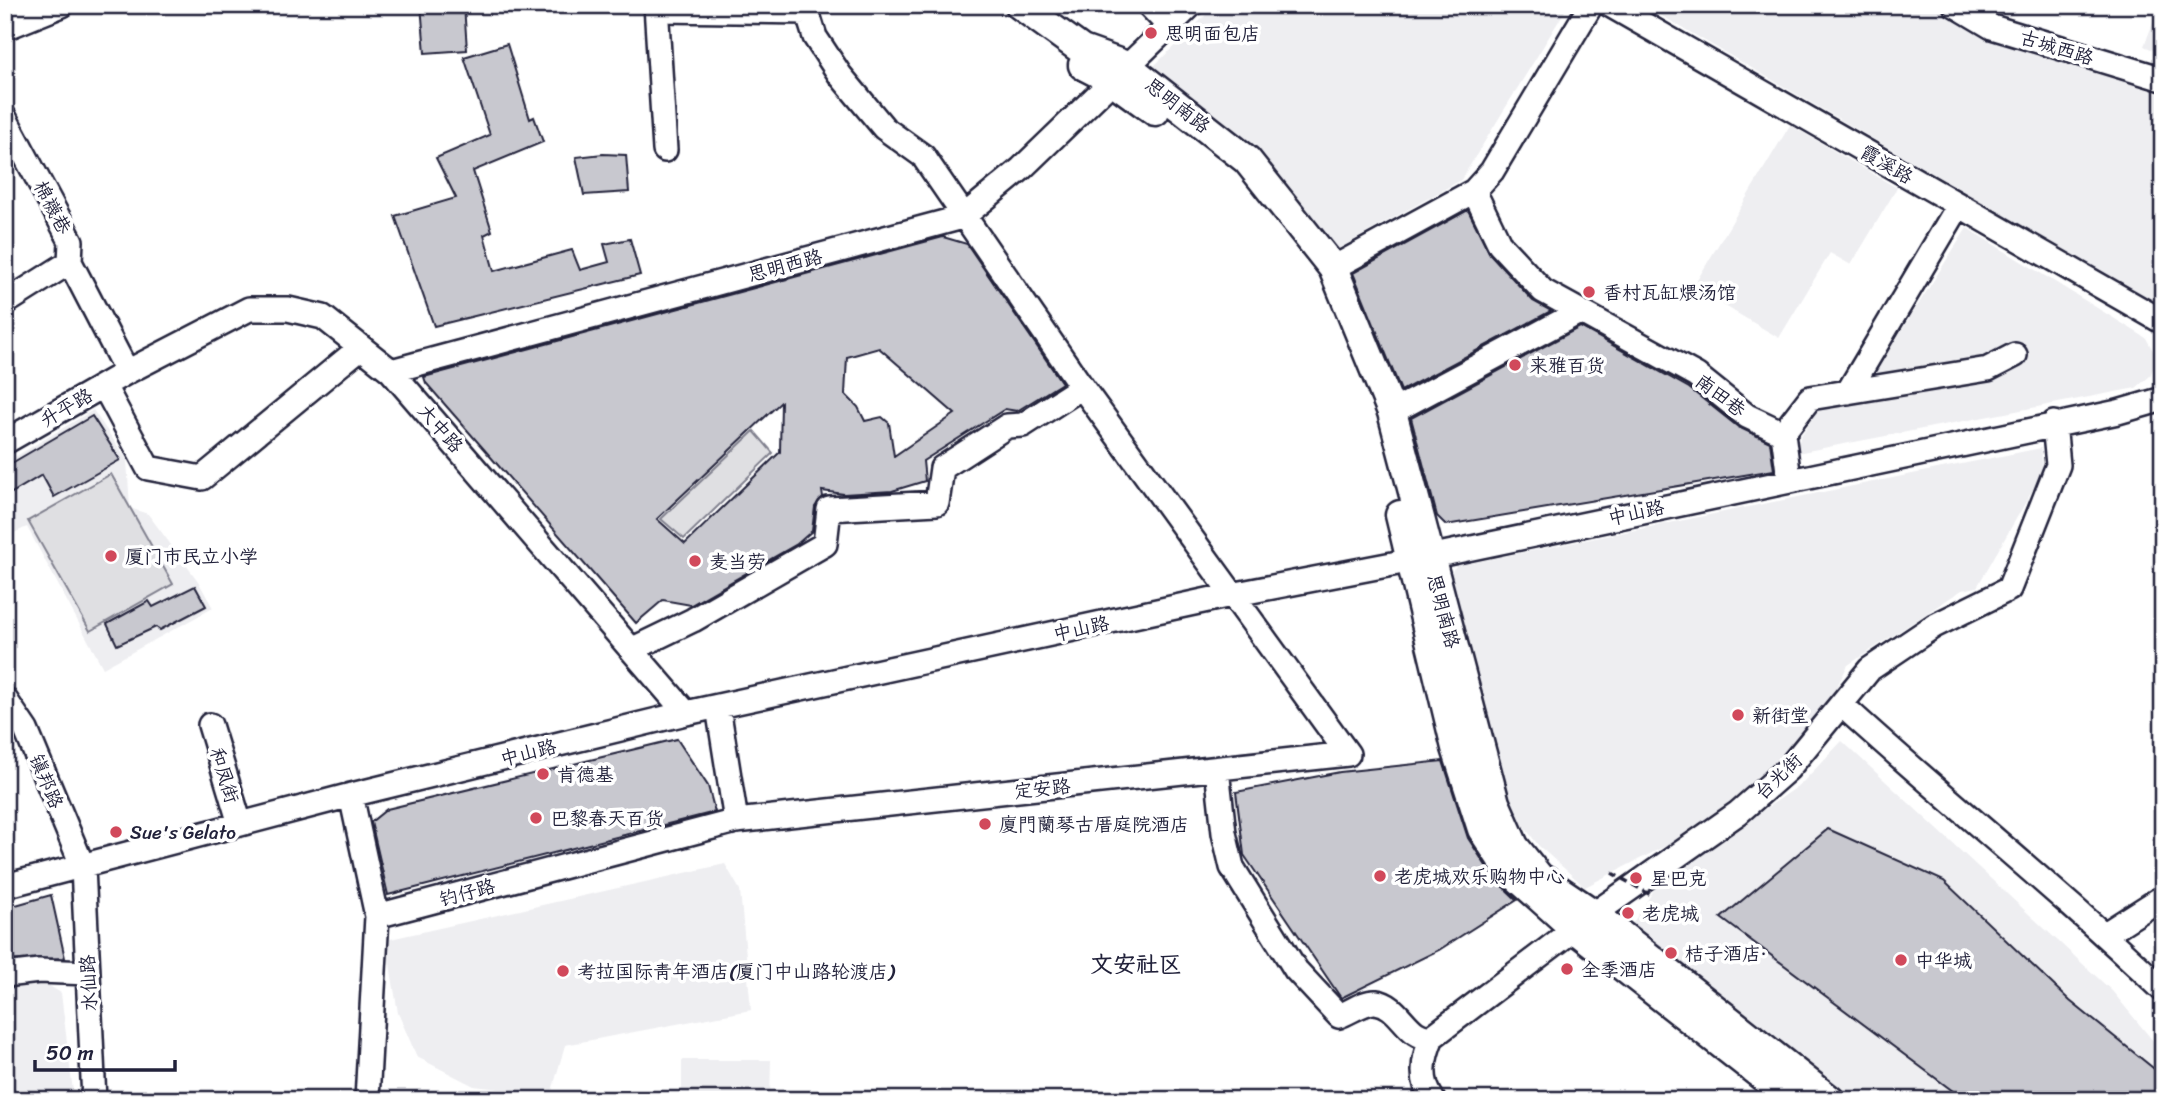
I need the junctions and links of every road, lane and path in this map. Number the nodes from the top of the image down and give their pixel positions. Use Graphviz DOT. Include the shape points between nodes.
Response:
graph roads {
  1 [pos="62,5"];
  2 [pos="1002,5"];
  3 [pos="1020,5"];
  4 [pos="1149,5"];
  5 [pos="1191,5"];
  6 [pos="1591,5"];
  7 [pos="1611,5"];
  8 [pos="1955,5"];
  9 [pos="657,8"];
  10 [pos="806,9"];
  11 [pos="1169,26"];
  12 [pos="5,28"];
  13 [pos="1119,73"];
  14 [pos="2163,79"];
  15 [pos="5,118"];
  16 [pos="665,150"];
  17 [pos="1474,191"];
  18 [pos="1959,205"];
  19 [pos="963,217"];
  20 [pos="70,262"];
  21 [pos="1333,268"];
  22 [pos="6,302"];
  23 [pos="1579,312"];
  24 [pos="2163,322"];
  25 [pos="360,348"];
  26 [pos="2015,355"];
  27 [pos="391,371"];
  28 [pos="127,372"];
  29 [pos="104,386"];
  30 [pos="1082,387"];
  31 [pos="1848,392"];
  32 [pos="2163,399"];
  33 [pos="1392,412"];
  34 [pos="2054,424"];
  35 [pos="1783,433"];
  36 [pos="5,442"];
  37 [pos="1789,479"];
  38 [pos="1419,558"];
  39 [pos="1231,595"];
  40 [pos="633,649"];
  41 [pos="5,699"];
  42 [pos="1843,706"];
  43 [pos="718,707"];
  44 [pos="686,713"];
  45 [pos="210,725"];
  46 [pos="1217,769"];
  47 [pos="351,795"];
  48 [pos="736,821"];
  49 [pos="240,824"];
  50 [pos="83,866"];
  51 [pos="1612,873"];
  52 [pos="5,886"];
  53 [pos="1651,895"];
  54 [pos="2163,897"];
  55 [pos="377,916"];
  56 [pos="1585,921"];
  57 [pos="2105,934"];
  58 [pos="88,973"];
  59 [pos="5,975"];
  60 [pos="2163,990"];
  61 [pos="1432,1037"];
  62 [pos="94,1100"];
  63 [pos="367,1100"];
  64 [pos="1433,1100"];
  65 [pos="1793,1100"];
  66 [pos="1830,1100"];
  1 -- 12 [label="street"];
  2 -- 13 [label="main road" via="1063,55"];
  3 -- 13 [label="main road"];
  4 -- 11 [label="street"];
  5 -- 11 [label="street, 思明西路"];
  6 -- 17 [label="street" via="1492,171"];
  7 -- 18 [label="street, 霞溪路"];
  8 -- 14 [label="street, 古城西路" via="1992,27"];
  9 -- 10 [label="street"];
  9 -- 16 [label="street"];
  10 -- 19 [label="street" via="815,37 840,75 884,128 923,156"];
  11 -- 13 [label="street, 思明西路"];
  13 -- 19 [label="street, 思明西路" via="1021,169"];
  13 -- 21 [label="main road, 思明南路" via="1247,160"];
  13 -- 38 [label="main road, 思明南路" via="1235,168 1284,224 1326,284"];
  15 -- 20 [label="street, 棉襪巷" via="71,240"];
  17 -- 21 [label="street"];
  17 -- 23 [label="street, 南田巷" via="1500,245 1543,291"];
  18 -- 24 [label="street, 霞溪路"];
  18 -- 31 [label="street"];
  19 -- 27 [label="street, 思明西路"];
  19 -- 30 [label="street"];
  20 -- 22 [label="street"];
  20 -- 28 [label="street, 棉襪巷"];
  21 -- 33 [label="main road, 思明南路"];
  23 -- 33 [label="street"];
  23 -- 35 [label="street, 南田巷" via="1696,375 1747,416"];
  25 -- 27 [label="street, 大中路"];
  25 -- 28 [label="street, 大中路" via="323,317 288,309 249,309"];
  25 -- 29 [label="street" via="202,478 148,468"];
  26 -- 31 [label="street" via="1988,369"];
  27 -- 40 [label="street, 大中路"];
  28 -- 29 [label="street, 升平路"];
  29 -- 36 [label="street, 升平路"];
  30 -- 39 [label="street"];
  30 -- 40 [label="street" via="1023,425 1007,426 942,468 937,503 829,509 825,544"];
  31 -- 35 [label="street" via="1810,398"];
  32 -- 34 [label="street, 中山路"];
  33 -- 38 [label="main road, 思明南路"];
  34 -- 37 [label="street, 中山路"];
  34 -- 42 [label="street, 台光街" via="2058,465 2009,589 1934,626 1870,669"];
  35 -- 37 [label="street"];
  37 -- 38 [label="street, 中山路"];
  38 -- 39 [label="street, 中山路"];
  38 -- 56 [label="main road, 思明南路" via="1456,748 1482,829 1508,869"];
  39 -- 43 [label="street, 中山路"];
  39 -- 46 [label="street, 定安路" via="1348,754"];
  40 -- 44 [label="street, 大中路"];
  41 -- 50 [label="street, 镇邦路" via="26,730"];
  42 -- 56 [label="street, 台光街" via="1788,769 1738,813"];
  42 -- 57 [label="street"];
  43 -- 44 [label="street, 中山路"];
  43 -- 48 [label="street"];
  44 -- 47 [label="street, 中山路"];
  45 -- 49 [label="street, 和凤街"];
  46 -- 48 [label="street, 定安路"];
  46 -- 61 [label="street" via="1232,867 1296,970 1339,1016 1373,1002 1383,1004 1417,1035"];
  47 -- 49 [label="street, 中山路"];
  47 -- 55 [label="street"];
  48 -- 55 [label="street, 钓仔路"];
  49 -- 50 [label="street, 中山路"];
  50 -- 52 [label="street, 中山路"];
  50 -- 58 [label="street, 水仙路"];
  51 -- 53 [label="path, bridge"];
  54 -- 57 [label="street"];
  55 -- 63 [label="street"];
  56 -- 61 [label="street, 台光街"];
  56 -- 65 [label="main road, 思明南路"];
  56 -- 66 [label="main road, 思明南路"];
  57 -- 60 [label="street"];
  58 -- 59 [label="street"];
  58 -- 62 [label="street, 水仙路"];
  61 -- 64 [label="street" via="1423,1058 1427,1090"];
}
